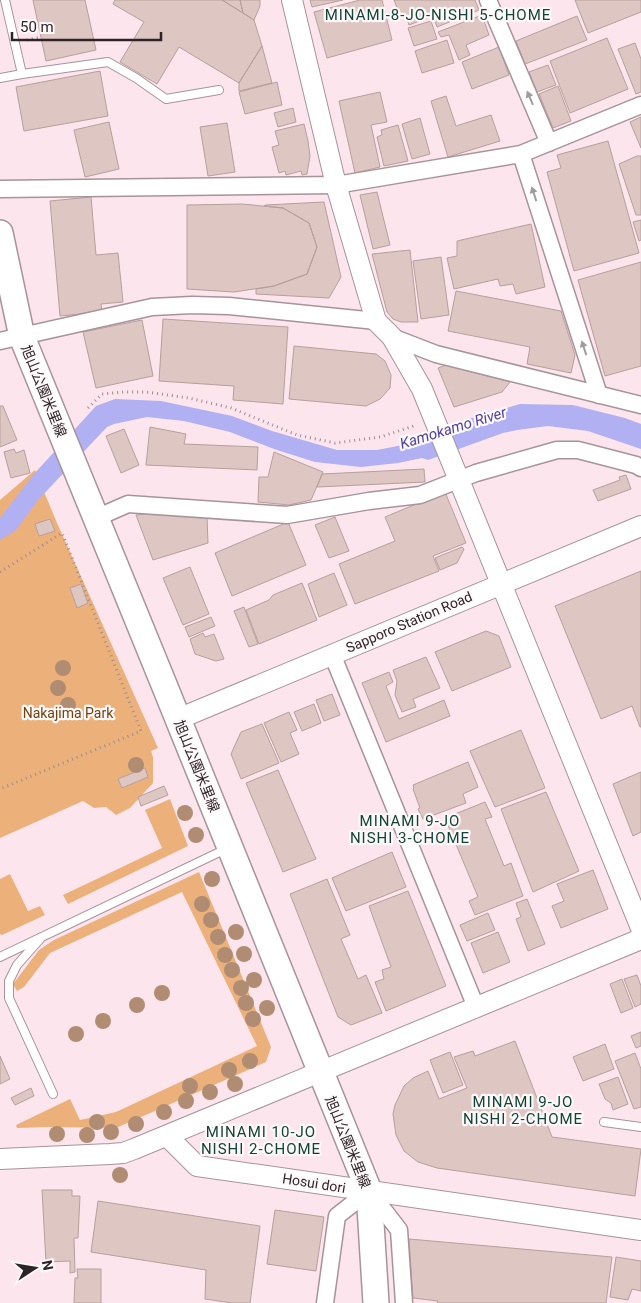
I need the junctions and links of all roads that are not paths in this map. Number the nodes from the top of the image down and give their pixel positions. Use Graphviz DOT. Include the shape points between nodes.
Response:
graph roads {
  1 [pos="5,0"];
  2 [pos="292,0"];
  3 [pos="488,0"];
  4 [pos="22,74"];
  5 [pos="0,78"];
  6 [pos="219,90"];
  7 [pos="641,105"];
  8 [pos="549,143"];
  9 [pos="521,154"];
  10 [pos="336,185"];
  11 [pos="0,189"];
  12 [pos="0,232"];
  13 [pos="376,321"];
  14 [pos="392,337"];
  15 [pos="11,339"];
  16 [pos="599,395"];
  17 [pos="641,405"];
  18 [pos="641,468"];
  19 [pos="459,480"];
  20 [pos="96,518"];
  21 [pos="641,526"];
  22 [pos="501,584"];
  23 [pos="332,654"];
  24 [pos="178,719"];
  25 [pos="230,847"];
  26 [pos="641,928"];
  27 [pos="43,936"];
  28 [pos="641,939"];
  29 [pos="0,957"];
  30 [pos="476,1007"];
  31 [pos="320,1072"];
  32 [pos="53,1094"];
  33 [pos="604,1122"];
  34 [pos="641,1127"];
  35 [pos="168,1136"];
  36 [pos="0,1158"];
  37 [pos="368,1191"];
  38 [pos="641,1230"];
  39 [pos="326,1303"];
  40 [pos="376,1303"];
  41 [pos="404,1303"];
  1 -- 4 [label="lane"];
  2 -- 10 [label="street"];
  8 -- 3 [label="street, one-way"];
  4 -- 5 [label="lane"];
  4 -- 6 [label="lane" via="108,62 166,99"];
  7 -- 8 [label="street"];
  8 -- 9 [label="street"];
  9 -- 10 [label="street"];
  16 -- 9 [label="street, one-way"];
  10 -- 11 [label="street"];
  10 -- 13 [label="street"];
  12 -- 15 [label="main road, 旭山公園米里線"];
  13 -- 14 [label="street"];
  13 -- 15 [label="street" via="228,306 162,306"];
  14 -- 16 [label="street" via="436,354"];
  14 -- 19 [label="street" via="422,389"];
  15 -- 20 [label="main road, 旭山公園米里線"];
  16 -- 17 [label="street"];
  18 -- 19 [label="street" via="578,450 557,450"];
  19 -- 20 [label="street" via="420,495 287,514 128,504"];
  19 -- 22 [label="street"];
  20 -- 24 [label="main road, 旭山公園米里線"];
  21 -- 22 [label="street, Sapporo Station Road"];
  22 -- 23 [label="street, Sapporo Station Road"];
  22 -- 26 [label="street"];
  23 -- 24 [label="street, Sapporo Station Road"];
  23 -- 30 [label="street"];
  24 -- 25 [label="main road, 旭山公園米里線"];
  25 -- 27 [label="lane"];
  25 -- 31 [label="main road, 旭山公園米里線"];
  27 -- 29 [label="lane"];
  27 -- 32 [label="lane" via="17,965 9,980 9,998"];
  28 -- 30 [label="street"];
  30 -- 31 [label="street"];
  31 -- 35 [label="street"];
  31 -- 37 [label="main road, 旭山公園米里線"];
  33 -- 34 [label="lane"];
  35 -- 36 [label="street" via="123,1153"];
  35 -- 37 [label="street, Hosui dori" via="197,1166"];
  37 -- 38 [label="street, Hosui dori"];
  37 -- 39 [label="street" via="337,1216"];
  37 -- 40 [label="main road, 旭山公園米里線"];
  37 -- 41 [label="street" via="399,1230"];
}
